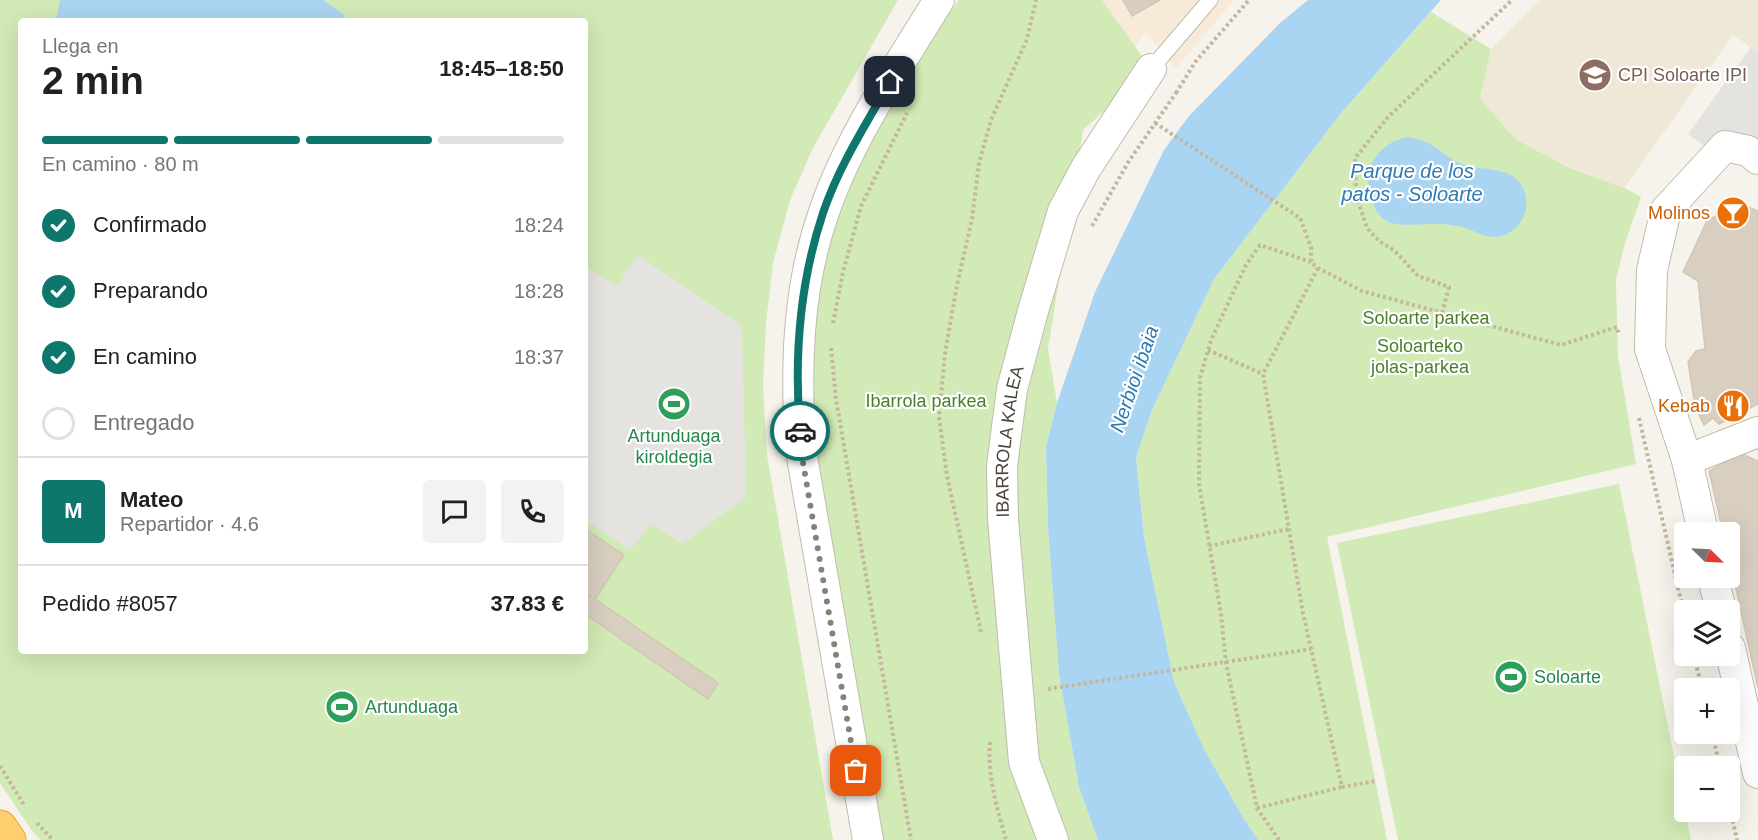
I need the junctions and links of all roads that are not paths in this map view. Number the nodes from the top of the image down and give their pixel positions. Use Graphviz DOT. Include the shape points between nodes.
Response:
graph roads {
  1 [pos="939,0"];
  2 [pos="1210,0"];
  3 [pos="1150,69"];
  4 [pos="1753,155"];
  5 [pos="1758,432"];
  6 [pos="1687,460"];
  7 [pos="1701,522"];
  8 [pos="1734,666"];
  9 [pos="1758,773"];
  10 [pos="0,827"];
  11 [pos="9,840"];
  12 [pos="868,840"];
  13 [pos="1053,840"];
  1 -- 12 [label="street" via="870,115 836,183 808,270 800,325 801,451"];
  2 -- 3 [label="lane"];
  3 -- 13 [label="street, IBARROLA KALEA" via="1063,211 1012,389 1002,466 1024,762"];
  4 -- 6 [label="street" via="1725,146 1666,210 1652,270 1650,349"];
  5 -- 6 [label="street"];
  6 -- 7 [label="street"];
  8 -- 9 [label="street"];
  10 -- 11 [label="highway"];
}
